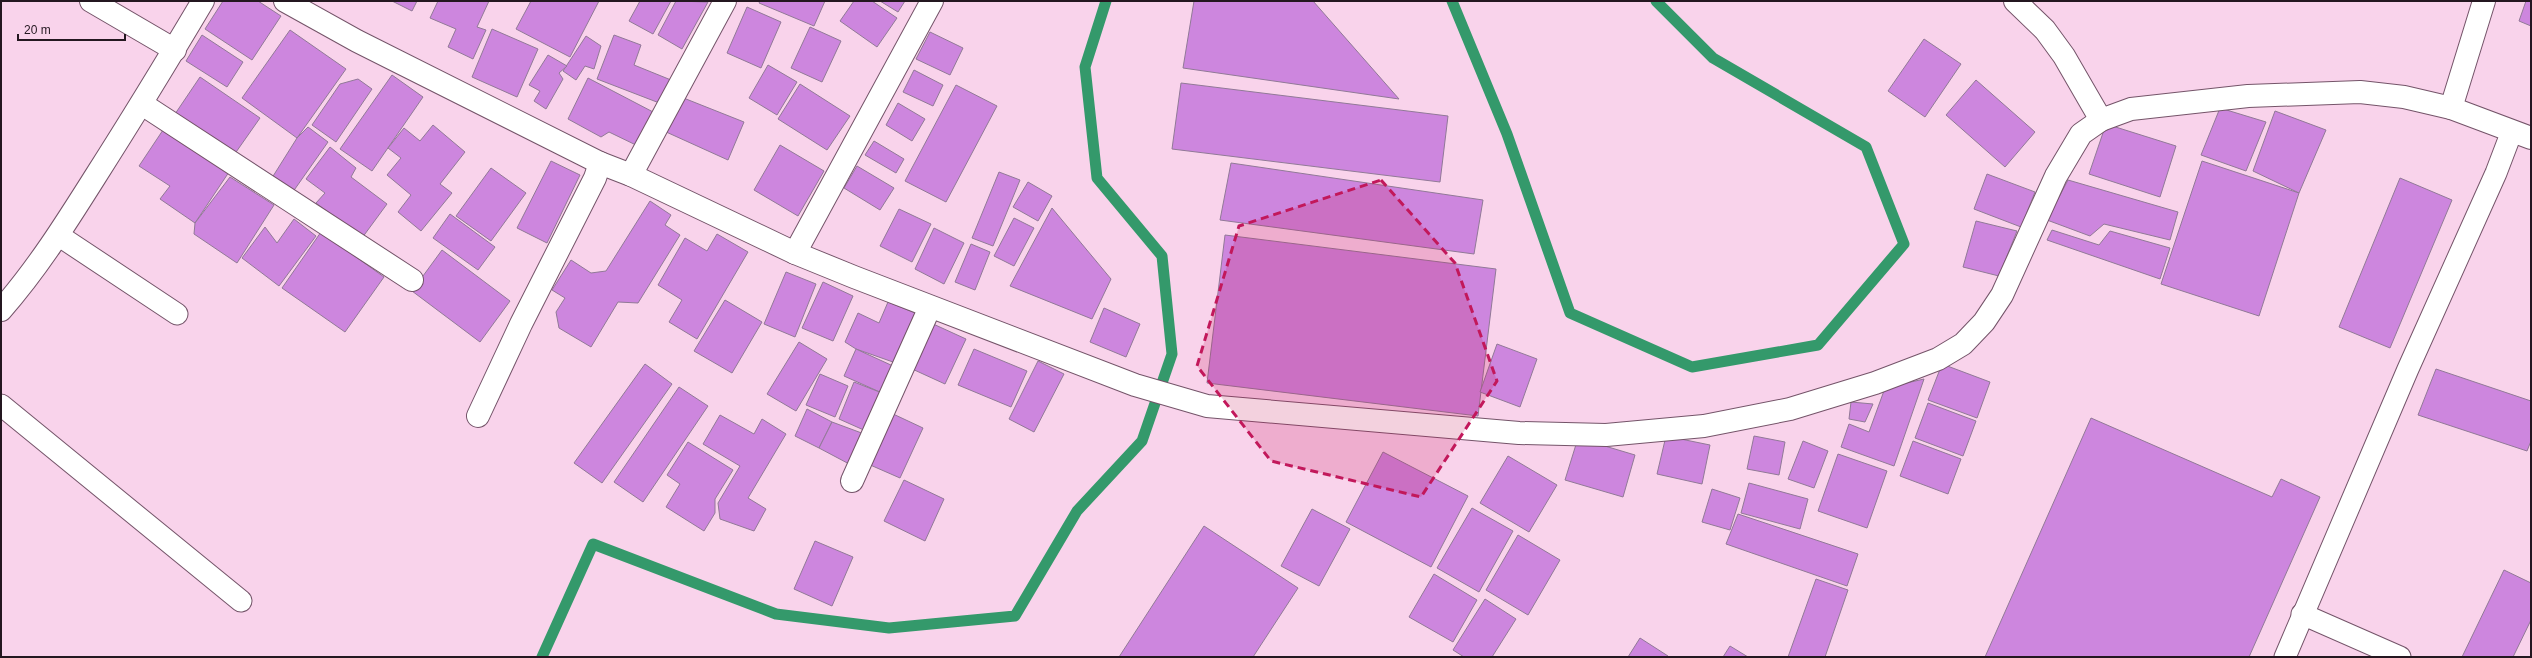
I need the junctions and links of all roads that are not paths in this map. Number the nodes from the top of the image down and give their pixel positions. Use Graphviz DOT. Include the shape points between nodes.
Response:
graph roads {
  1 [pos="91,1"];
  2 [pos="203,1"];
  3 [pos="285,1"];
  4 [pos="725,1"];
  5 [pos="932,1"];
  6 [pos="2014,1"];
  7 [pos="2484,1"];
  8 [pos="175,50"];
  9 [pos="142,104"];
  10 [pos="2451,108"];
  11 [pos="2101,120"];
  12 [pos="2521,135"];
  13 [pos="600,163"];
  14 [pos="632,175"];
  15 [pos="58,235"];
  16 [pos="795,253"];
  17 [pos="412,280"];
  18 [pos="930,307"];
  19 [pos="1,310"];
  20 [pos="177,314"];
  21 [pos="1,405"];
  22 [pos="478,416"];
  23 [pos="852,482"];
  24 [pos="241,601"];
  25 [pos="2302,614"];
  26 [pos="2285,657"];
  27 [pos="2400,657"];
  1 -- 8 [label="street"];
  2 -- 8 [label="street"];
  3 -- 13 [label="street" via="357,41"];
  4 -- 14 [label="street"];
  5 -- 16 [label="street"];
  6 -- 11 [label="street" via="2049,35"];
  7 -- 10 [label="street"];
  8 -- 9 [label="street"];
  9 -- 15 [label="street"];
  9 -- 17 [label="street"];
  10 -- 11 [label="street" via="2404,97 2360,92 2318,92 2175,102 2131,109"];
  10 -- 12 [label="street"];
  11 -- 18 [label="street" via="2081,134 2065,158 2002,295 1984,322 1963,344 1938,359 1876,383 1790,409 1704,426 1606,435 1519,433 1207,406 1135,385"];
  12 -- 25 [label="lane" via="2496,173"];
  13 -- 14 [label="street"];
  13 -- 22 [label="street" via="595,178"];
  14 -- 16 [label="street"];
  15 -- 19 [label="street" via="24,284"];
  15 -- 20 [label="lane"];
  16 -- 18 [label="street"];
  18 -- 23 [label="street"];
  21 -- 24 [label="lane"];
  25 -- 26 [label="lane"];
  25 -- 27 [label="lane"];
}
